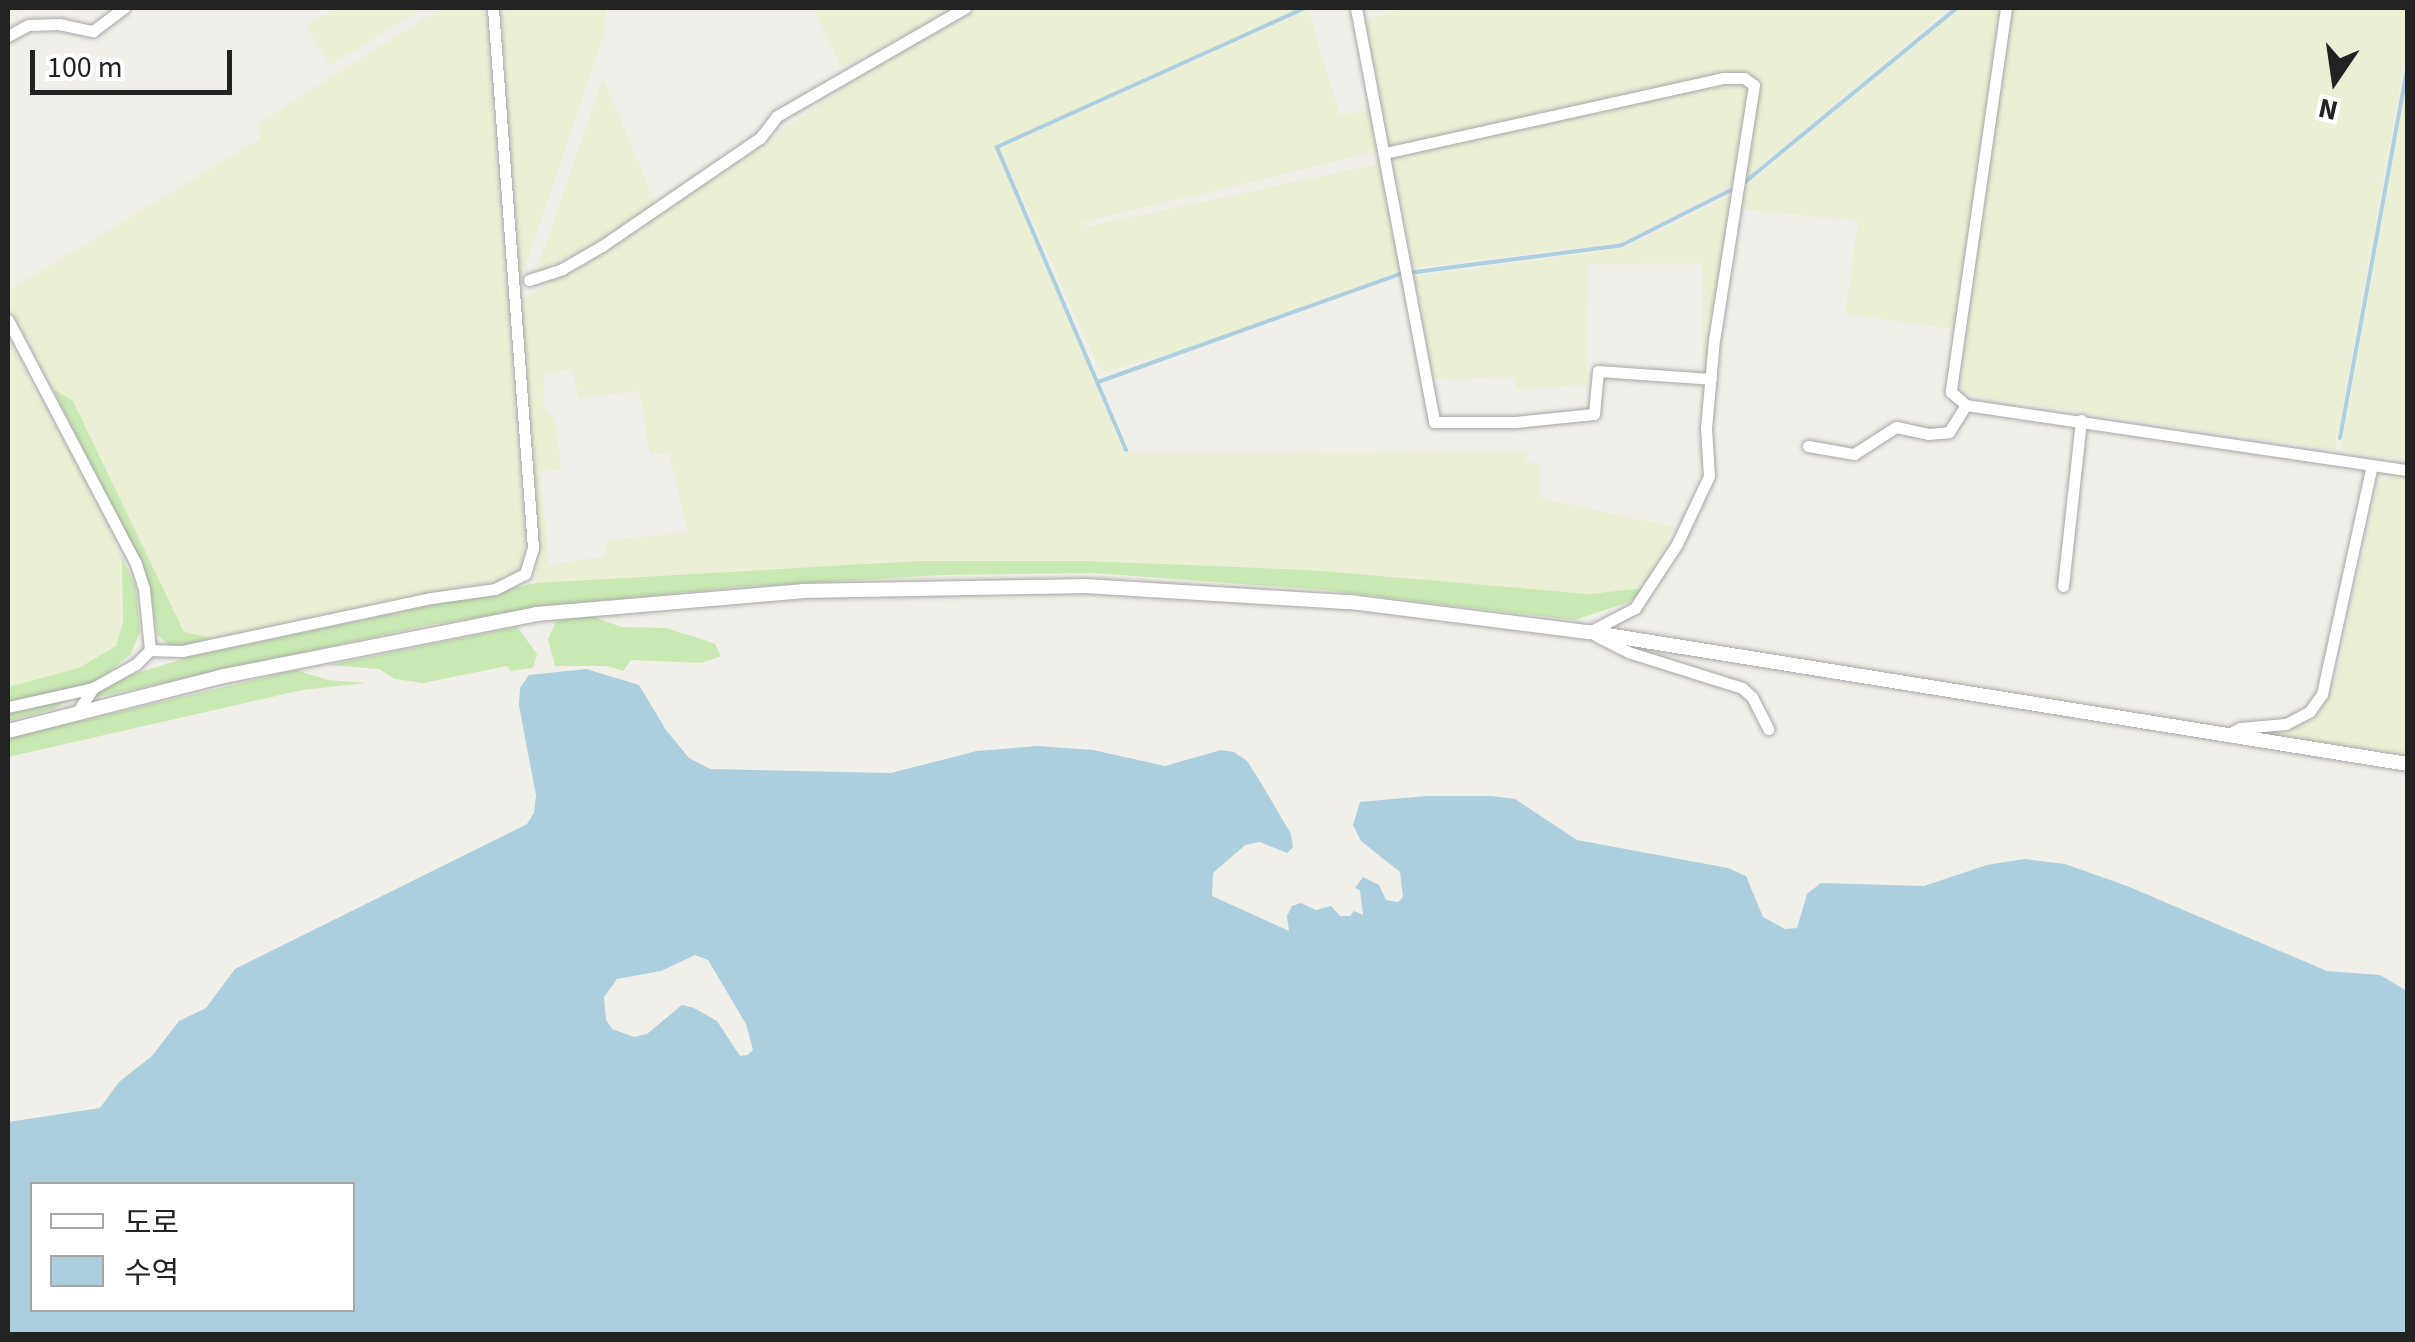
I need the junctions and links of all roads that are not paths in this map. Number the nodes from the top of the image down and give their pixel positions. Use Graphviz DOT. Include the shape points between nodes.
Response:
graph roads {
  1 [pos="124,8"];
  2 [pos="493,8"];
  3 [pos="965,8"];
  4 [pos="1356,8"];
  5 [pos="2006,8"];
  6 [pos="8,36"];
  7 [pos="1385,153"];
  8 [pos="529,280"];
  9 [pos="8,320"];
  10 [pos="1711,379"];
  11 [pos="1966,405"];
  12 [pos="2081,420"];
  13 [pos="1808,446"];
  14 [pos="2372,465"];
  15 [pos="2408,470"];
  16 [pos="2063,586"];
  17 [pos="1589,632"];
  18 [pos="150,650"];
  19 [pos="93,688"];
  20 [pos="8,708"];
  21 [pos="77,713"];
  22 [pos="1768,728"];
  23 [pos="8,730"];
  24 [pos="2227,735"];
  25 [pos="2408,764"];
  1 -- 6 [label="street" via="94,31 28,25"];
  2 -- 18 [label="street" via="533,548 526,574 495,589 182,651"];
  3 -- 8 [label="street" via="777,116 760,138 602,246"];
  4 -- 7 [label="street"];
  5 -- 11 [label="street" via="1952,382 1951,392"];
  7 -- 10 [label="street" via="1434,422 1594,414 1598,371"];
  7 -- 10 [label="street" via="1723,78 1750,80 1754,93"];
  9 -- 18 [label="street" via="136,564"];
  10 -- 17 [label="street" via="1704,460 1709,476 1693,512 1635,608"];
  11 -- 12 [label="street"];
  11 -- 13 [label="street" via="1949,432 1896,427 1854,454"];
  12 -- 14 [label="street"];
  12 -- 16 [label="street"];
  14 -- 15 [label="street"];
  14 -- 24 [label="street" via="2322,694 2310,711 2286,724"];
  17 -- 21 [label="street" via="1192,590 802,591 536,614 224,676"];
  17 -- 22 [label="street" via="1628,652 1742,688"];
  17 -- 24 [label="street"];
  18 -- 19 [label="street"];
  19 -- 20 [label="street"];
  19 -- 21 [label="street"];
  21 -- 23 [label="street"];
  24 -- 25 [label="street"];
}
